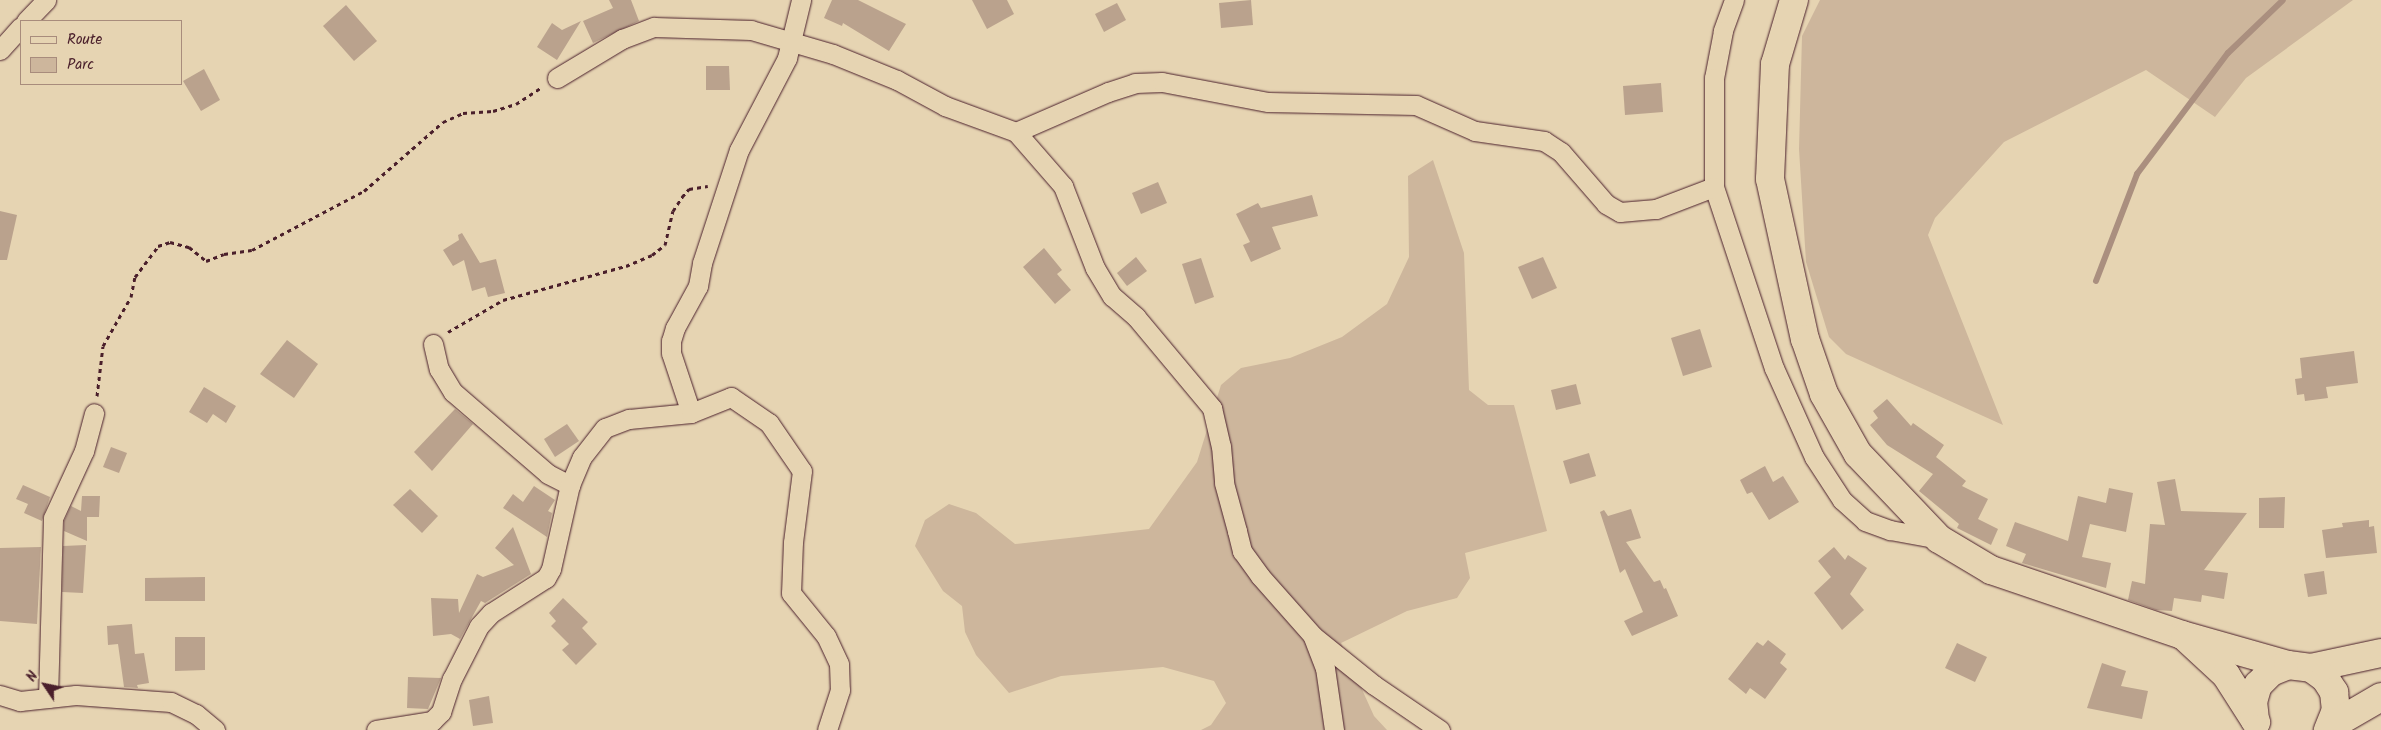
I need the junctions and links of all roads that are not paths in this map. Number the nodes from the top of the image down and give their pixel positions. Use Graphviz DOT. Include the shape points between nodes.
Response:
graph roads {
  1 [pos="46,0"];
  2 [pos="801,0"];
  3 [pos="1734,0"];
  4 [pos="1794,0"];
  5 [pos="27,20"];
  6 [pos="20,27"];
  7 [pos="792,41"];
  8 [pos="0,50"];
  9 [pos="557,78"];
  10 [pos="1016,132"];
  11 [pos="1714,187"];
  12 [pos="433,344"];
  13 [pos="94,413"];
  14 [pos="691,413"];
  15 [pos="570,484"];
  16 [pos="1938,539"];
  17 [pos="2182,635"];
  18 [pos="1313,636"];
  19 [pos="2381,653"];
  20 [pos="2299,666"];
  21 [pos="0,695"];
  22 [pos="2381,697"];
  23 [pos="48,698"];
  24 [pos="2258,725"];
  25 [pos="2329,728"];
  26 [pos="215,730"];
  27 [pos="376,730"];
  28 [pos="827,730"];
  29 [pos="1334,730"];
  30 [pos="1440,730"];
  1 -- 5 [label="street"];
  2 -- 7 [label="street"];
  3 -- 11 [label="street" via="1723,31 1714,78"];
  4 -- 16 [label="highway" via="1775,64 1770,179 1805,339 1824,394 1858,454"];
  6 -- 8 [label="street"];
  7 -- 9 [label="street" via="722,27 654,27 622,39"];
  7 -- 10 [label="street" via="867,67 946,106"];
  7 -- 14 [label="street" via="787,58 739,150 702,263 698,286 671,341 671,353"];
  10 -- 11 [label="street" via="1094,97 1135,84 1162,82 1268,102 1416,105 1475,131 1544,141 1561,152 1606,204 1620,212 1656,209"];
  10 -- 18 [label="street" via="1063,186 1095,268 1112,296 1136,317 1212,408 1221,446 1224,483 1242,551 1284,606"];
  11 -- 16 [label="street" via="1774,368 1814,457 1842,500 1865,521 1890,530"];
  12 -- 15 [label="street" via="439,369 453,392 548,474"];
  13 -- 23 [label="street" via="84,451 53,518"];
  14 -- 15 [label="street" via="629,419 605,428 582,457"];
  14 -- 28 [label="street" via="731,397 770,423 802,471 793,542 791,594 826,636 839,664 840,690"];
  15 -- 27 [label="street" via="549,574 539,585 491,613 479,626 441,712 432,721 420,725"];
  16 -- 17 [label="highway" via="2013,580"];
  17 -- 20 [label="highway"];
  17 -- 24 [label="highway" via="2226,675"];
  18 -- 29 [label="street" via="1325,668"];
  18 -- 30 [label="street" via="1374,685"];
  19 -- 20 [label="highway"];
  20 -- 24 [label="highway" via="2271,672 2258,685 2253,702"];
  20 -- 25 [label="highway" via="2325,678 2334,692 2336,710"];
  21 -- 23 [label="street" via="20,702"];
  22 -- 25 [label="highway"];
  23 -- 26 [label="street" via="76,695 171,702 196,714"];
}
